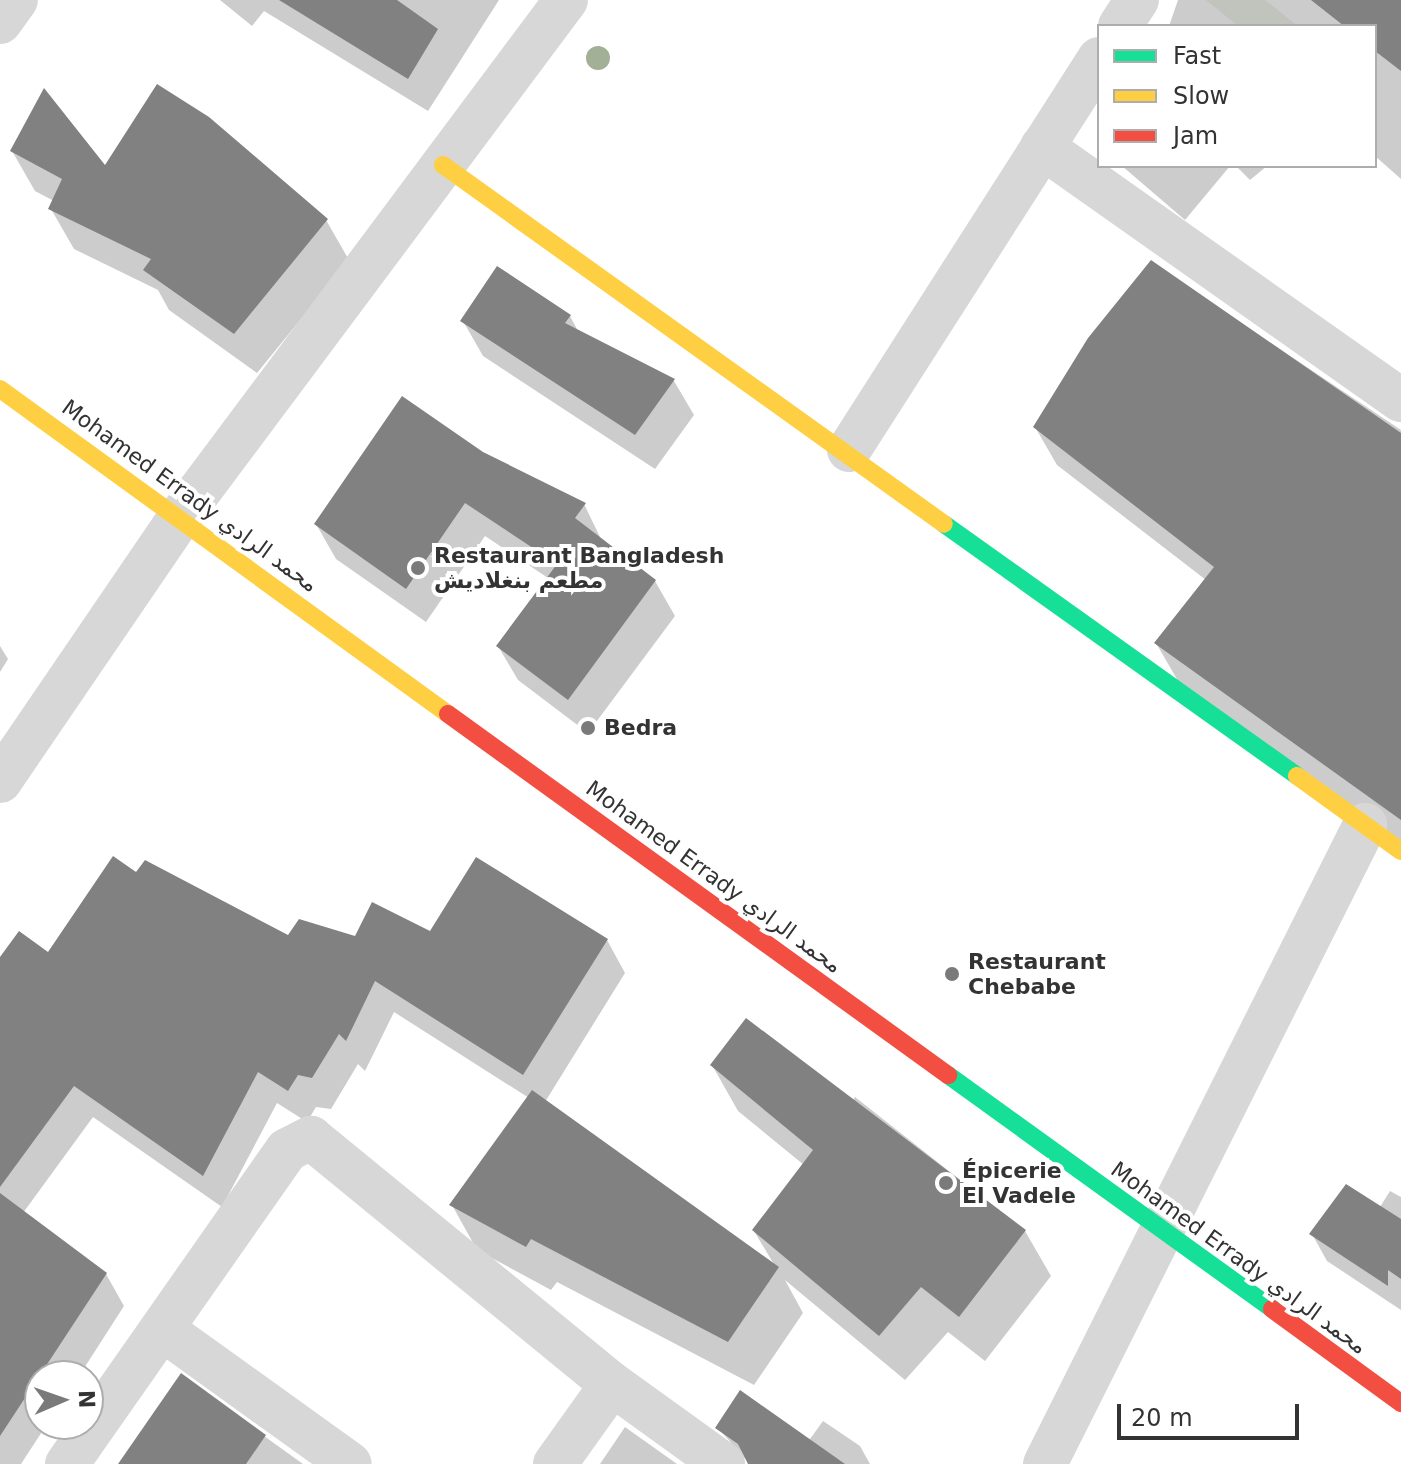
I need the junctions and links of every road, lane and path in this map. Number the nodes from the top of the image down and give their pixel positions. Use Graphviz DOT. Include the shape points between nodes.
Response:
graph roads {
  1 [pos="16,0"];
  2 [pos="566,0"];
  3 [pos="1137,0"];
  4 [pos="0,22"];
  5 [pos="1121,24"];
  6 [pos="1097,62"];
  7 [pos="1042,147"];
  8 [pos="443,165"];
  9 [pos="0,389"];
  10 [pos="1401,400"];
  11 [pos="849,450"];
  12 [pos="180,517"];
  13 [pos="0,781"];
  14 [pos="1365,825"];
  15 [pos="1401,851"];
  16 [pos="1159,1231"];
  17 [pos="162,1329"];
  18 [pos="612,1384"];
  19 [pos="1401,1403"];
  20 [pos="67,1464"];
  21 [pos="350,1464"];
  22 [pos="555,1464"];
  23 [pos="723,1464"];
  24 [pos="1045,1464"];
  1 -- 4 [label="street"];
  2 -- 8 [label="street"];
  3 -- 5 [label="street"];
  6 -- 7 [label="street"];
  7 -- 10 [label="street"];
  7 -- 11 [label="street"];
  8 -- 11 [label="street"];
  8 -- 12 [label="street"];
  9 -- 12 [label="street, Mohamed Errady محمد الرادي"];
  11 -- 14 [label="street"];
  12 -- 13 [label="street"];
  12 -- 16 [label="street, Mohamed Errady محمد الرادي"];
  14 -- 15 [label="street"];
  14 -- 16 [label="street"];
  16 -- 19 [label="street, Mohamed Errady محمد الرادي"];
  16 -- 24 [label="street"];
  17 -- 18 [label="street" via="287,1150 311,1138"];
  17 -- 20 [label="street"];
  17 -- 21 [label="street"];
  18 -- 22 [label="street"];
  18 -- 23 [label="street"];
}
